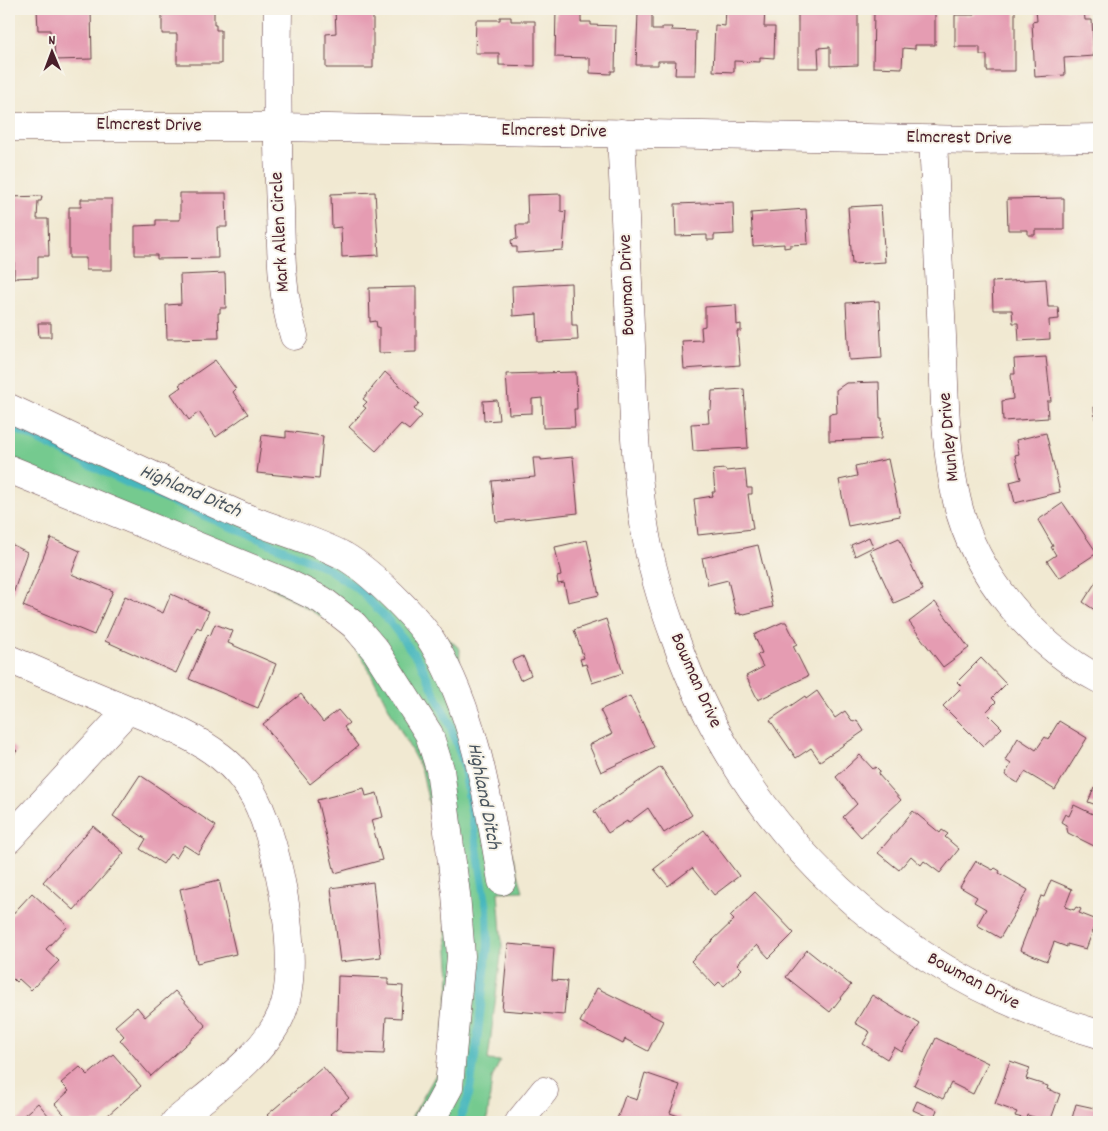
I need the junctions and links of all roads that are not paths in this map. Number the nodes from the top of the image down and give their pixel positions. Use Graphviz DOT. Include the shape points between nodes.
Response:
graph roads {
  1 [pos="278,9"];
  2 [pos="9,126"];
  3 [pos="277,127"];
  4 [pos="621,133"];
  5 [pos="1099,138"];
  6 [pos="933,139"];
  7 [pos="294,336"];
  8 [pos="9,408"];
  9 [pos="9,469"];
  10 [pos="9,659"];
  11 [pos="1099,679"];
  12 [pos="128,710"];
  13 [pos="9,839"];
  14 [pos="502,881"];
  15 [pos="1099,1034"];
  16 [pos="544,1091"];
  17 [pos="176,1122"];
  18 [pos="430,1122"];
  19 [pos="519,1122"];
  1 -- 3 [label="street, Mark Allen Circle"];
  2 -- 3 [label="street, Elmcrest Drive"];
  3 -- 4 [label="street, Elmcrest Drive"];
  3 -- 7 [label="street, Mark Allen Circle" via="282,280 285,308"];
  4 -- 6 [label="street, Elmcrest Drive"];
  4 -- 15 [label="street, Bowman Drive" via="635,440 644,523 666,614 697,694 743,775 771,816 807,857 887,930 966,982 1006,1002"];
  5 -- 6 [label="street, Elmcrest Drive"];
  6 -- 11 [label="street, Munley Drive" via="948,448 957,503 980,559 1018,612 1038,636"];
  8 -- 14 [label="street" via="172,485 343,556 402,606 432,641 450,674 485,782"];
  9 -- 18 [label="street" via="322,600 354,625 376,651 429,734 440,769 456,894 460,956 448,1086"];
  10 -- 12 [label="street"];
  12 -- 13 [label="street"];
  12 -- 17 [label="street" via="200,742 223,758 240,776 264,819 286,918 290,970 288,992 277,1023 259,1049"];
  16 -- 19 [label="street"];
}
